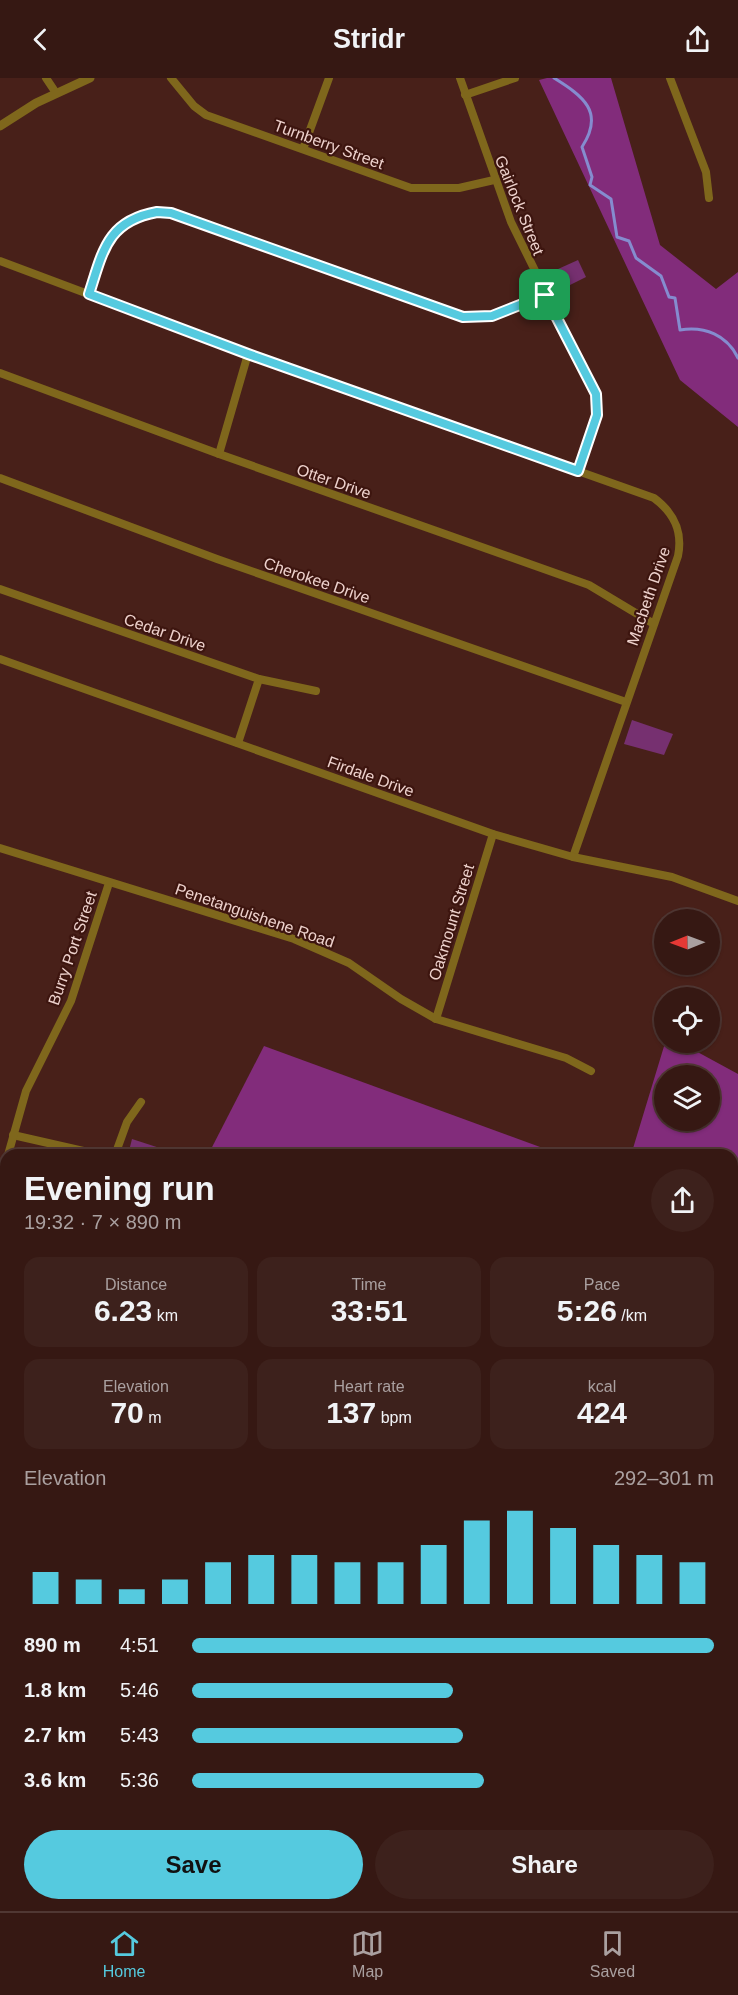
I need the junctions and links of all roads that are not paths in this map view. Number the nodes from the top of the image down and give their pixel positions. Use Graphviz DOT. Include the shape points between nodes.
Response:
graph roads {
  1 [pos="46,78"];
  2 [pos="90,78"];
  3 [pos="171,78"];
  4 [pos="329,78"];
  5 [pos="460,78"];
  6 [pos="515,78"];
  7 [pos="670,78"];
  8 [pos="56,93"];
  9 [pos="465,95"];
  10 [pos="0,126"];
  11 [pos="303,148"];
  12 [pos="494,180"];
  13 [pos="709,198"];
  14 [pos="0,261"];
  15 [pos="89,294"];
  16 [pos="545,295"];
  17 [pos="248,354"];
  18 [pos="0,373"];
  19 [pos="219,454"];
  20 [pos="578,471"];
  21 [pos="0,478"];
  22 [pos="0,589"];
  23 [pos="654,624"];
  24 [pos="0,659"];
  25 [pos="259,680"];
  26 [pos="316,692"];
  27 [pos="626,702"];
  28 [pos="238,743"];
  29 [pos="493,834"];
  30 [pos="0,848"];
  31 [pos="573,857"];
  32 [pos="109,883"];
  33 [pos="738,901"];
  34 [pos="436,1019"];
  35 [pos="591,1071"];
  36 [pos="141,1102"];
  37 [pos="13,1135"];
  38 [pos="10,1149"];
  39 [pos="75,1149"];
  40 [pos="117,1149"];
  1 -- 8 [label="street"];
  2 -- 8 [label="street"];
  3 -- 11 [label="street, Turnberry Street" via="206,115"];
  4 -- 11 [label="street"];
  5 -- 9 [label="street, Gairlock Street"];
  6 -- 9 [label="street"];
  7 -- 13 [label="street" via="706,172"];
  8 -- 10 [label="street"];
  9 -- 12 [label="street, Gairlock Street"];
  11 -- 12 [label="street, Turnberry Street" via="419,190 472,186"];
  12 -- 16 [label="street, Gairlock Street"];
  14 -- 15 [label="street, Macbeth Drive"];
  15 -- 16 [label="street" via="109,240 117,230 126,221 157,212 171,213 463,317 492,316"];
  15 -- 17 [label="street, Macbeth Drive"];
  16 -- 20 [label="street, Gairlock Street" via="596,394 597,415"];
  17 -- 19 [label="street"];
  17 -- 20 [label="street, Macbeth Drive"];
  18 -- 19 [label="street, Otter Drive"];
  19 -- 23 [label="street, Otter Drive" via="589,585"];
  20 -- 23 [label="street, Macbeth Drive" via="654,498 674,518 681,543"];
  21 -- 27 [label="street, Cherokee Drive" via="217,559"];
  22 -- 25 [label="street, Cedar Drive"];
  23 -- 27 [label="street, Macbeth Drive"];
  24 -- 28 [label="street, Firdale Drive"];
  25 -- 26 [label="street, Cedar Drive"];
  25 -- 28 [label="street"];
  27 -- 31 [label="street, Macbeth Drive"];
  28 -- 29 [label="street, Firdale Drive"];
  29 -- 31 [label="street, Firdale Drive"];
  29 -- 34 [label="street, Oakmount Street"];
  30 -- 32 [label="street, Penetanguishene Road"];
  31 -- 33 [label="street, Firdale Drive" via="672,877"];
  32 -- 34 [label="street, Penetanguishene Road" via="322,950 350,963"];
  32 -- 37 [label="street, Burry Port Street" via="71,1001 26,1091"];
  34 -- 35 [label="street, Penetanguishene Road" via="566,1058"];
  36 -- 40 [label="street" via="127,1122"];
  37 -- 38 [label="street, Burry Port Street"];
  37 -- 39 [label="street"];
}
